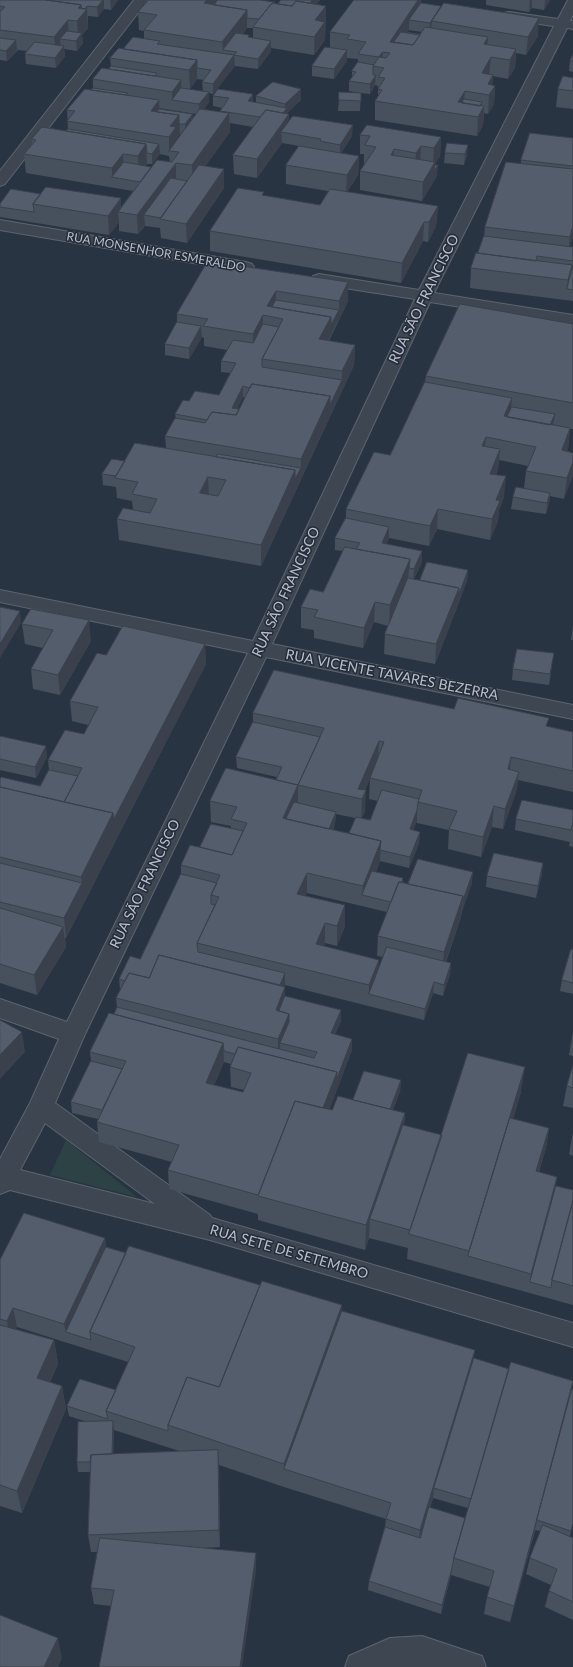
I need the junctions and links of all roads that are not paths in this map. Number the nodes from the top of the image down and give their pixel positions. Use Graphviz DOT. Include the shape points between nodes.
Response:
graph roads {
  1 [pos="141,0"];
  2 [pos="573,2"];
  3 [pos="492,14"];
  4 [pos="567,24"];
  5 [pos="0,181"];
  6 [pos="0,225"];
  7 [pos="259,269"];
  8 [pos="306,277"];
  9 [pos="424,297"];
  10 [pos="573,320"];
  11 [pos="0,596"];
  12 [pos="260,648"];
  13 [pos="573,712"];
  14 [pos="0,1008"];
  15 [pos="73,1034"];
  16 [pos="41,1106"];
  17 [pos="1,1180"];
  18 [pos="210,1229"];
  19 [pos="573,1334"];
  20 [pos="360,1667"];
  21 [pos="470,1667"];
  1 -- 5 [label="street"];
  2 -- 4 [label="street, RUA SÃO FRANCISCO"];
  3 -- 4 [label="street"];
  4 -- 9 [label="street, RUA SÃO FRANCISCO"];
  6 -- 7 [label="street, RUA MONSENHOR ESMERALDO"];
  8 -- 9 [label="street"];
  9 -- 10 [label="street"];
  9 -- 12 [label="street, RUA SÃO FRANCISCO"];
  11 -- 12 [label="street, RUA VICENTE TAVARES BEZERRA"];
  12 -- 13 [label="street, RUA VICENTE TAVARES BEZERRA"];
  12 -- 15 [label="street, RUA SÃO FRANCISCO"];
  14 -- 15 [label="street"];
  15 -- 16 [label="street, RUA SÃO FRANCISCO"];
  16 -- 17 [label="street, RUA SÃO FRANCISCO"];
  16 -- 18 [label="street"];
  17 -- 18 [label="street, RUA SETE DE SETEMBRO"];
  18 -- 19 [label="street, RUA SETE DE SETEMBRO"];
  20 -- 21 [label="street" via="390,1653 422,1651"];
}
